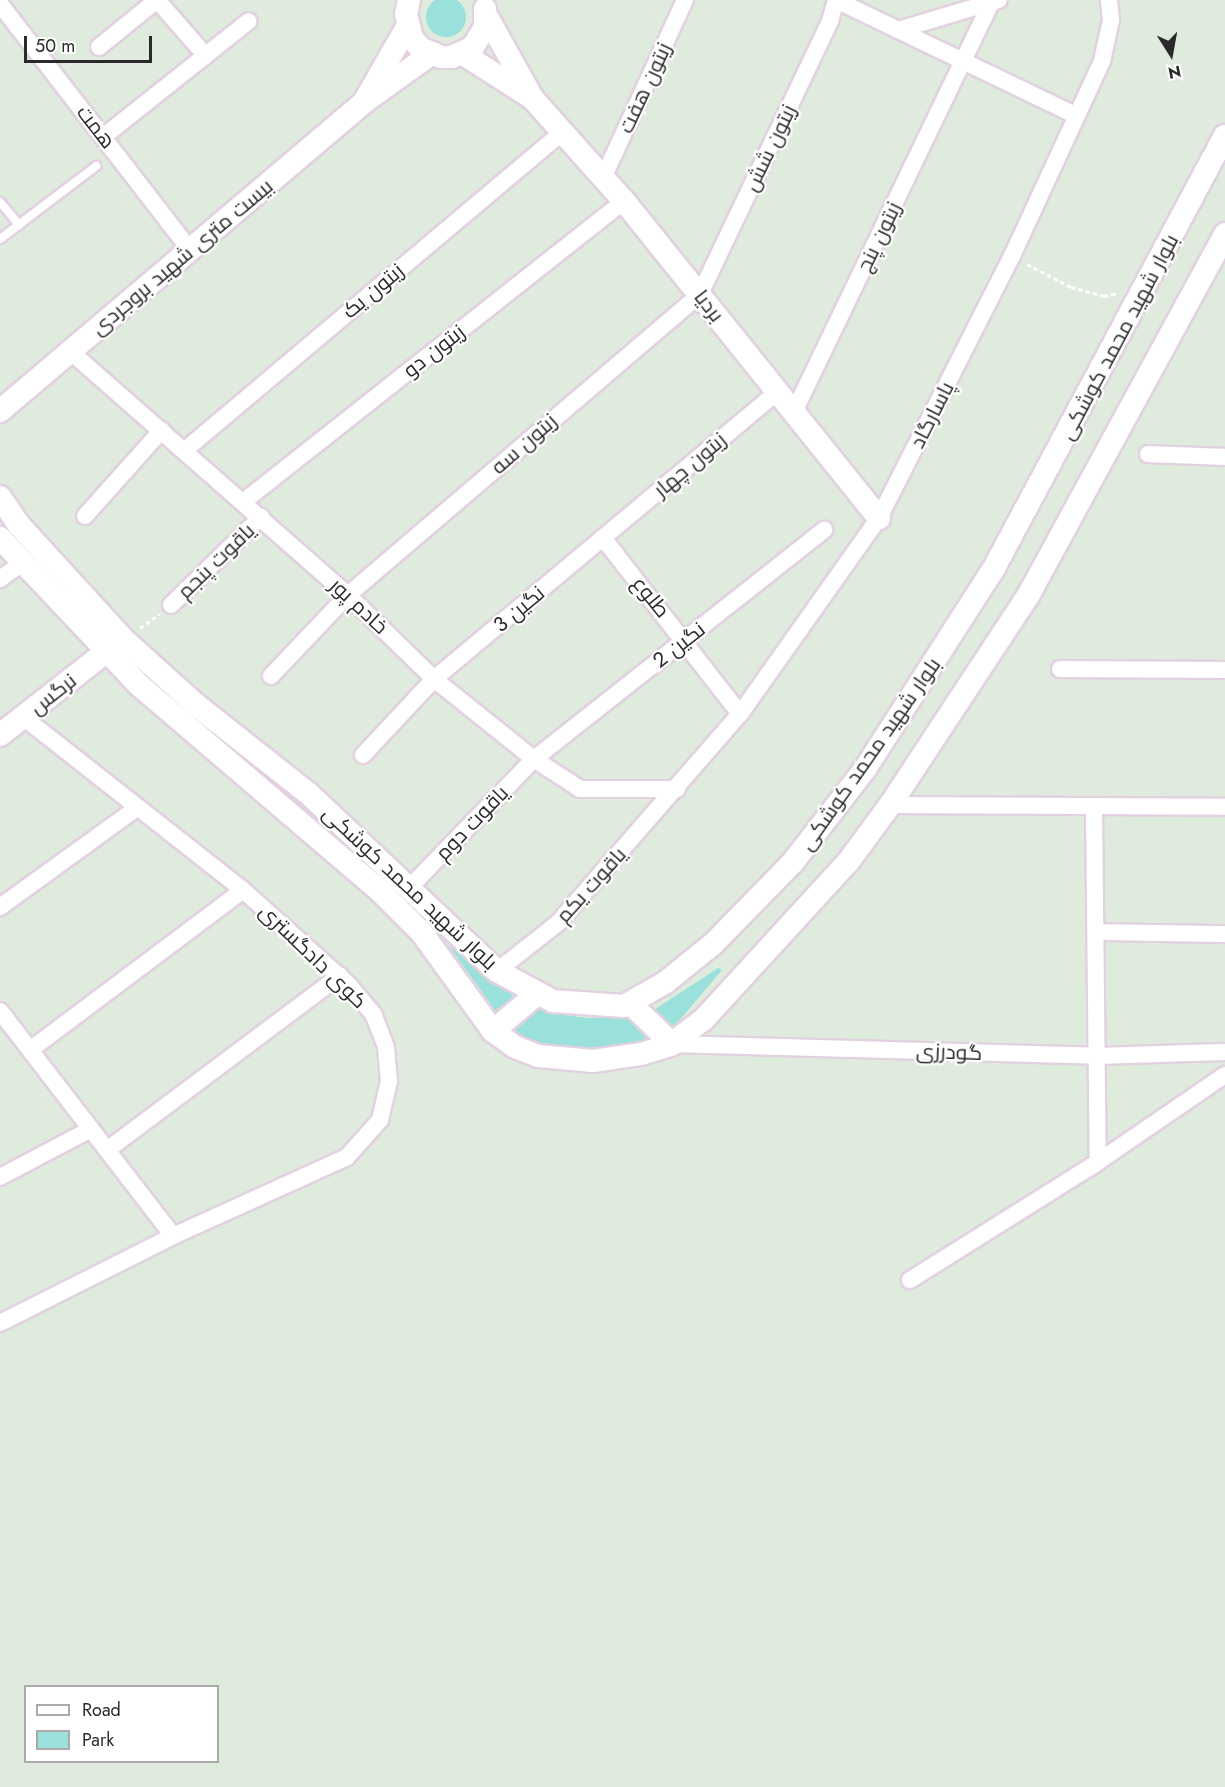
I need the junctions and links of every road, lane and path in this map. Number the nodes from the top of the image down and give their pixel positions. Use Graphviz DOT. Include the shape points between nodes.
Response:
graph roads {
  1 [pos="157,0"];
  2 [pos="409,0"];
  3 [pos="686,0"];
  4 [pos="836,0"];
  5 [pos="1109,0"];
  6 [pos="995,1"];
  7 [pos="0,4"];
  8 [pos="484,8"];
  9 [pos="249,21"];
  10 [pos="407,27"];
  11 [pos="898,30"];
  12 [pos="99,47"];
  13 [pos="431,54"];
  14 [pos="463,54"];
  15 [pos="206,56"];
  16 [pos="964,62"];
  17 [pos="533,99"];
  18 [pos="364,102"];
  19 [pos="1077,116"];
  20 [pos="562,132"];
  21 [pos="1225,136"];
  22 [pos="103,137"];
  23 [pos="96,166"];
  24 [pos="604,176"];
  25 [pos="624,201"];
  26 [pos="0,202"];
  27 [pos="19,225"];
  28 [pos="1225,234"];
  29 [pos="0,240"];
  30 [pos="191,251"];
  31 [pos="1012,256"];
  32 [pos="1146,287"];
  33 [pos="700,294"];
  34 [pos="71,351"];
  35 [pos="777,392"];
  36 [pos="0,411"];
  37 [pos="794,412"];
  38 [pos="162,429"];
  39 [pos="185,450"];
  40 [pos="1148,454"];
  41 [pos="1225,457"];
  42 [pos="0,497"];
  43 [pos="243,501"];
  44 [pos="85,516"];
  45 [pos="261,517"];
  46 [pos="879,518"];
  47 [pos="824,530"];
  48 [pos="0,538"];
  49 [pos="603,538"];
  50 [pos="23,562"];
  51 [pos="0,579"];
  52 [pos="348,594"];
  53 [pos="171,605"];
  54 [pos="685,640"];
  55 [pos="115,646"];
  56 [pos="1060,669"];
  57 [pos="1225,670"];
  58 [pos="271,676"];
  59 [pos="434,680"];
  60 [pos="740,714"];
  61 [pos="23,717"];
  62 [pos="0,735"];
  63 [pos="363,755"];
  64 [pos="534,759"];
  65 [pos="676,789"];
  66 [pos="890,805"];
  67 [pos="138,807"];
  68 [pos="1094,807"];
  69 [pos="1225,807"];
  70 [pos="410,887"];
  71 [pos="243,890"];
  72 [pos="0,907"];
  73 [pos="1096,932"];
  74 [pos="1225,934"];
  75 [pos="497,971"];
  76 [pos="340,976"];
  77 [pos="537,994"];
  78 [pos="630,1003"];
  79 [pos="0,1011"];
  80 [pos="493,1030"];
  81 [pos="672,1044"];
  82 [pos="30,1050"];
  83 [pos="1225,1052"];
  84 [pos="1096,1056"];
  85 [pos="1225,1075"];
  86 [pos="91,1129"];
  87 [pos="107,1150"];
  88 [pos="1098,1162"];
  89 [pos="0,1177"];
  90 [pos="174,1236"];
  91 [pos="910,1280"];
  92 [pos="0,1323"];
  1 -- 12 [label="street"];
  1 -- 15 [label="street"];
  2 -- 10 [label="main road"];
  3 -- 24 [label="street, زیتون هفت"];
  4 -- 11 [label="street"];
  4 -- 33 [label="street, زیتون شش" via="830,21"];
  5 -- 19 [label="street, پاسارگاد" via="1111,20 1102,61"];
  6 -- 11 [label="street"];
  6 -- 16 [label="street, زیتون پنج"];
  7 -- 22 [label="street, همت"];
  8 -- 14 [label="main road" via="481,38"];
  8 -- 17 [label="main road"];
  9 -- 15 [label="street"];
  10 -- 13 [label="main road" via="412,38"];
  10 -- 18 [label="main road, بیست متری شهید بروجردی"];
  11 -- 16 [label="street"];
  13 -- 14 [label="main road"];
  13 -- 18 [label="main road, بیست متری شهید بروجردی"];
  14 -- 17 [label="main road"];
  15 -- 22 [label="street"];
  16 -- 19 [label="street"];
  16 -- 37 [label="street, زیتون پنج"];
  17 -- 20 [label="main road, بردیا"];
  18 -- 30 [label="main road, بیست متری شهید بروجردی"];
  19 -- 31 [label="street, پاسارگاد"];
  20 -- 24 [label="main road, بردیا"];
  20 -- 39 [label="street, زیتون یک"];
  21 -- 32 [label="main road, بلوار شهید محمد کوشکی"];
  22 -- 30 [label="street, همت"];
  23 -- 27 [label="lane"];
  24 -- 25 [label="main road, بردیا"];
  25 -- 33 [label="main road, بردیا"];
  25 -- 43 [label="street, زیتون دو"];
  26 -- 27 [label="lane"];
  27 -- 29 [label="lane"];
  28 -- 66 [label="main road, بلوار شهید محمد کوشکی" via="1029,594"];
  30 -- 34 [label="main road, بیست متری شهید بروجردی"];
  31 -- 32 [label="path" via="1071,287 1104,297"];
  31 -- 46 [label="street, پاسارگاد"];
  32 -- 78 [label="main road, بلوار شهید محمد کوشکی" via="993,570 919,689 831,817 713,944 666,982"];
  33 -- 35 [label="main road, بردیا"];
  33 -- 52 [label="street, زیتون سه"];
  34 -- 36 [label="main road, بیست متری شهید بروجردی"];
  34 -- 38 [label="street, خادم پور"];
  35 -- 37 [label="main road, بردیا"];
  35 -- 49 [label="street, زیتون چهار"];
  37 -- 46 [label="main road, بردیا"];
  38 -- 39 [label="street, خادم پور"];
  38 -- 44 [label="street"];
  39 -- 43 [label="street, خادم پور"];
  40 -- 41 [label="street"];
  42 -- 55 [label="main road, بلوار شهید محمد کوشکی"];
  43 -- 45 [label="street, خادم پور"];
  45 -- 52 [label="street, خادم پور"];
  45 -- 53 [label="street, یاقوت پنجم"];
  46 -- 60 [label="street, پاسارگاد"];
  47 -- 54 [label="street, نگین 2"];
  48 -- 50 [label="main road, بلوار شهید محمد کوشکی"];
  49 -- 54 [label="street, طلوع"];
  49 -- 59 [label="street, نگین 3"];
  50 -- 51 [label="street"];
  50 -- 55 [label="main road, بلوار شهید محمد کوشکی"];
  52 -- 58 [label="street, زیتون سه"];
  52 -- 59 [label="street, خادم پور"];
  53 -- 55 [label="path"];
  54 -- 60 [label="street, طلوع"];
  54 -- 64 [label="street, نگین 2"];
  55 -- 61 [label="main road, نرگس"];
  55 -- 70 [label="main road, بلوار شهید محمد کوشکی" via="309,795"];
  55 -- 80 [label="main road, بلوار شهید محمد کوشکی" via="187,729 380,891 422,933"];
  56 -- 57 [label="street"];
  59 -- 63 [label="street, نگین 3"];
  59 -- 64 [label="street, خادم پور"];
  60 -- 65 [label="street, پاسارگاد"];
  61 -- 62 [label="main road, نرگس"];
  61 -- 67 [label="street, کوی دادگستری"];
  64 -- 65 [label="street, خادم پور" via="580,789"];
  64 -- 70 [label="street, یاقوت دوم"];
  65 -- 75 [label="street, یاقوت یکم" via="558,923"];
  66 -- 68 [label="street"];
  66 -- 81 [label="main road, بلوار شهید محمد کوشکی" via="848,862 788,929 704,1019"];
  67 -- 71 [label="street, کوی دادگستری"];
  67 -- 72 [label="street"];
  68 -- 69 [label="street"];
  68 -- 73 [label="street"];
  70 -- 75 [label="main road, بلوار شهید محمد کوشکی"];
  71 -- 76 [label="street, کوی دادگستری"];
  71 -- 82 [label="street"];
  73 -- 74 [label="street"];
  73 -- 84 [label="street"];
  75 -- 77 [label="main road, بلوار شهید محمد کوشکی"];
  76 -- 87 [label="street"];
  76 -- 90 [label="street, کوی دادگستری" via="374,1016 386,1047 388,1082 380,1120 347,1157"];
  77 -- 78 [label="main road, بلوار شهید محمد کوشکی" via="553,1001 586,1005"];
  77 -- 80 [label="main road"];
  78 -- 81 [label="main road"];
  79 -- 82 [label="street"];
  80 -- 81 [label="main road, بلوار شهید محمد کوشکی" via="515,1047 564,1060 617,1059"];
  81 -- 84 [label="street, گودرزی"];
  82 -- 86 [label="street"];
  83 -- 84 [label="street, گودرزی"];
  84 -- 88 [label="street"];
  85 -- 88 [label="street"];
  86 -- 87 [label="street"];
  86 -- 89 [label="street"];
  87 -- 90 [label="street"];
  88 -- 91 [label="street"];
  90 -- 92 [label="street, کوی دادگستری"];
}
